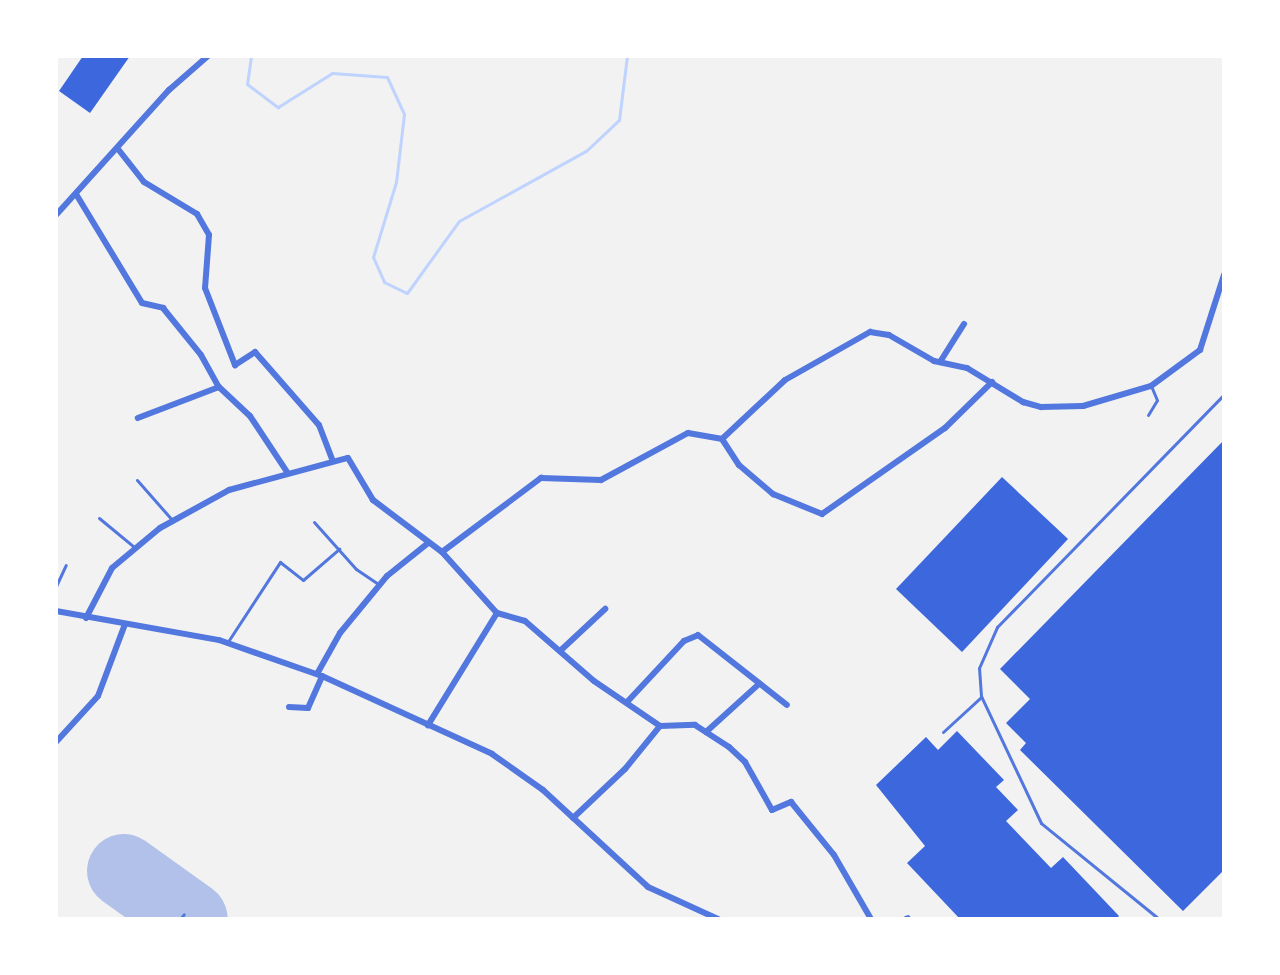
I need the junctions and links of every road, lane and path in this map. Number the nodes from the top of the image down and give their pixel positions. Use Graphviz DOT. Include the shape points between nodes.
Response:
graph roads {
  1 [pos="208,56"];
  2 [pos="118,149"];
  3 [pos="76,194"];
  4 [pos="56,200"];
  5 [pos="64,205"];
  6 [pos="56,215"];
  7 [pos="1224,275"];
  8 [pos="964,324"];
  9 [pos="940,362"];
  10 [pos="992,382"];
  11 [pos="1151,386"];
  12 [pos="219,387"];
  13 [pos="1224,394"];
  14 [pos="1148,415"];
  15 [pos="138,418"];
  16 [pos="722,439"];
  17 [pos="332,459"];
  18 [pos="287,472"];
  19 [pos="137,480"];
  20 [pos="99,518"];
  21 [pos="173,521"];
  22 [pos="314,522"];
  23 [pos="428,543"];
  24 [pos="134,547"];
  25 [pos="339,549"];
  26 [pos="442,552"];
  27 [pos="66,565"];
  28 [pos="380,585"];
  29 [pos="56,586"];
  30 [pos="605,609"];
  31 [pos="56,611"];
  32 [pos="497,613"];
  33 [pos="86,618"];
  34 [pos="125,624"];
  35 [pos="227,643"];
  36 [pos="560,651"];
  37 [pos="320,675"];
  38 [pos="759,684"];
  39 [pos="981,696"];
  40 [pos="628,701"];
  41 [pos="787,705"];
  42 [pos="289,707"];
  43 [pos="428,725"];
  44 [pos="660,726"];
  45 [pos="706,732"];
  46 [pos="943,732"];
  47 [pos="56,742"];
  48 [pos="573,818"];
  49 [pos="184,914"];
  50 [pos="1154,915"];
  51 [pos="180,919"];
  52 [pos="718,919"];
  53 [pos="871,919"];
  54 [pos="1149,919"];
  55 [pos="1159,919"];
  1 -- 2 [label="street" via="169,90"];
  2 -- 3 [label="street"];
  2 -- 17 [label="street" via="144,182 197,214 209,235 205,288 235,365 255,352 319,425"];
  3 -- 5 [label="street"];
  3 -- 12 [label="street" via="142,303 163,308"];
  4 -- 5 [label="street"];
  5 -- 6 [label="street"];
  7 -- 11 [label="street" via="1200,350"];
  8 -- 9 [label="street"];
  9 -- 10 [label="street" via="960,365"];
  9 -- 16 [label="street" via="889,335 870,332 785,380"];
  10 -- 11 [label="street" via="1023,402 1060,410"];
  10 -- 16 [label="street" via="945,428 822,514 773,494 739,465"];
  11 -- 14 [label="lane" via="1157,400"];
  12 -- 15 [label="street"];
  12 -- 18 [label="street" via="250,416"];
  13 -- 39 [label="lane" via="997,627 979,668"];
  16 -- 26 [label="street" via="688,433 601,480 541,478"];
  17 -- 18 [label="street"];
  17 -- 23 [label="street" via="351,461 373,500"];
  18 -- 21 [label="street" via="260,485 229,490"];
  19 -- 21 [label="lane"];
  20 -- 24 [label="lane"];
  21 -- 24 [label="street"];
  22 -- 25 [label="lane"];
  23 -- 26 [label="street"];
  23 -- 28 [label="street"];
  24 -- 33 [label="street" via="104,580"];
  25 -- 28 [label="lane"];
  25 -- 35 [label="lane" via="303,580 280,562"];
  26 -- 32 [label="street"];
  27 -- 29 [label="lane"];
  28 -- 37 [label="street" via="340,633"];
  30 -- 36 [label="street"];
  31 -- 33 [label="street"];
  32 -- 36 [label="street" via="525,621"];
  32 -- 43 [label="street"];
  33 -- 34 [label="street"];
  34 -- 35 [label="street"];
  34 -- 47 [label="street" via="98,696"];
  35 -- 37 [label="street"];
  36 -- 40 [label="street"];
  37 -- 42 [label="street" via="308,708"];
  37 -- 43 [label="street"];
  38 -- 40 [label="street" via="704,639 691,636"];
  38 -- 41 [label="street"];
  38 -- 45 [label="street"];
  39 -- 46 [label="lane"];
  39 -- 50 [label="lane" via="1041,823"];
  40 -- 44 [label="street"];
  43 -- 48 [label="street" via="492,754"];
  44 -- 45 [label="street" via="684,722"];
  44 -- 48 [label="street" via="625,769"];
  45 -- 53 [label="street" via="745,762 772,810 791,802 834,855"];
  48 -- 52 [label="street" via="648,887"];
  49 -- 51 [label="lane"];
  50 -- 54 [label="lane"];
  50 -- 55 [label="lane"];
}
